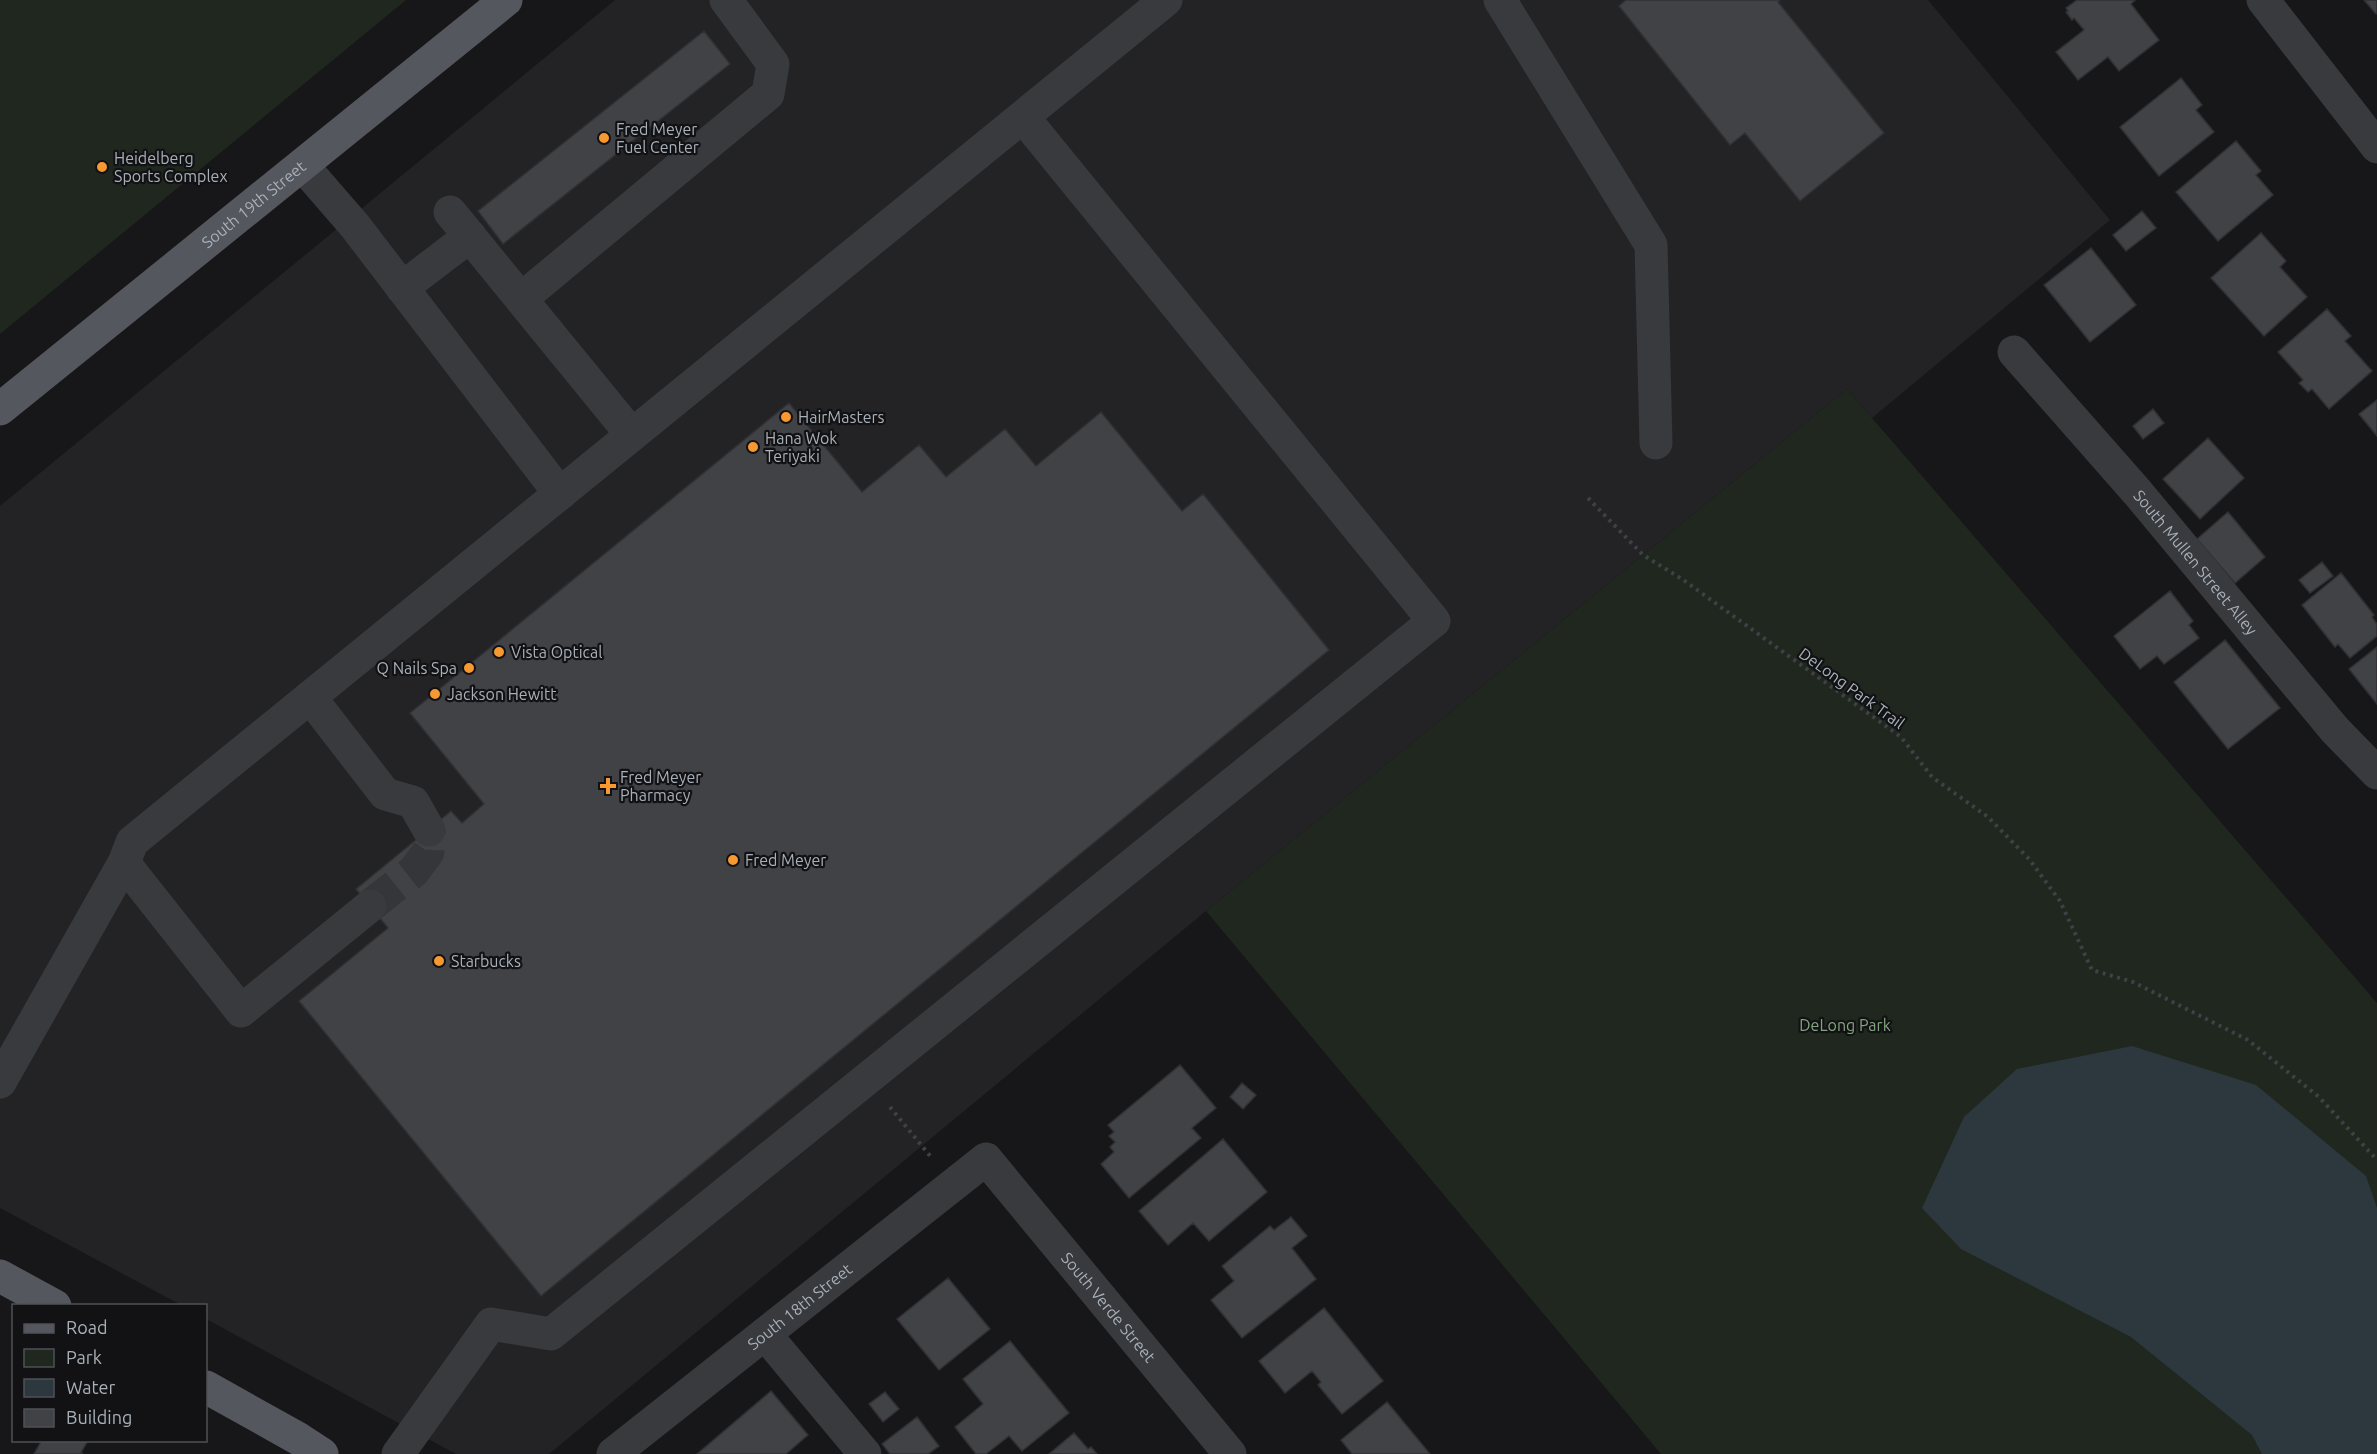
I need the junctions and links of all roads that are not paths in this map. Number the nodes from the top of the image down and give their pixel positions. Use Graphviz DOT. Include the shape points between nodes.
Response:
graph roads {
  1 [pos="506,0"];
  2 [pos="726,0"];
  3 [pos="1166,0"];
  4 [pos="1500,0"];
  5 [pos="2263,0"];
  6 [pos="1023,117"];
  7 [pos="2377,147"];
  8 [pos="303,166"];
  9 [pos="402,288"];
  10 [pos="521,299"];
  11 [pos="2014,352"];
  12 [pos="0,409"];
  13 [pos="632,435"];
  14 [pos="1656,443"];
  15 [pos="560,494"];
  16 [pos="310,697"];
  17 [pos="2377,773"];
  18 [pos="429,830"];
  19 [pos="124,863"];
  20 [pos="370,906"];
  21 [pos="0,1082"];
  22 [pos="986,1159"];
  23 [pos="0,1276"];
  24 [pos="53,1304"];
  25 [pos="765,1334"];
  26 [pos="207,1388"];
  27 [pos="322,1454"];
  28 [pos="398,1454"];
  29 [pos="613,1454"];
  30 [pos="865,1454"];
  31 [pos="1230,1454"];
  1 -- 8 [label="main road, South 19th Street"];
  2 -- 10 [label="street" via="773,64 768,94"];
  3 -- 6 [label="street"];
  4 -- 14 [label="street" via="1651,245"];
  5 -- 7 [label="street"];
  6 -- 13 [label="street"];
  6 -- 28 [label="street" via="1434,621 551,1334 491,1324"];
  8 -- 9 [label="street"];
  8 -- 12 [label="main road, South 19th Street"];
  9 -- 10 [label="street" via="460,224"];
  9 -- 15 [label="street"];
  10 -- 13 [label="street"];
  11 -- 17 [label="street, South Mullen Street Alley" via="2138,493 2335,730"];
  13 -- 15 [label="street"];
  15 -- 16 [label="street"];
  16 -- 18 [label="street" via="386,794 412,802"];
  16 -- 19 [label="street" via="132,842"];
  19 -- 20 [label="street" via="241,1011"];
  19 -- 21 [label="street"];
  22 -- 25 [label="street, South 18th Street"];
  22 -- 31 [label="street, South Verde Street"];
  23 -- 24 [label="main road"];
  25 -- 29 [label="street, South 18th Street"];
  25 -- 30 [label="street"];
  26 -- 27 [label="main road"];
}
